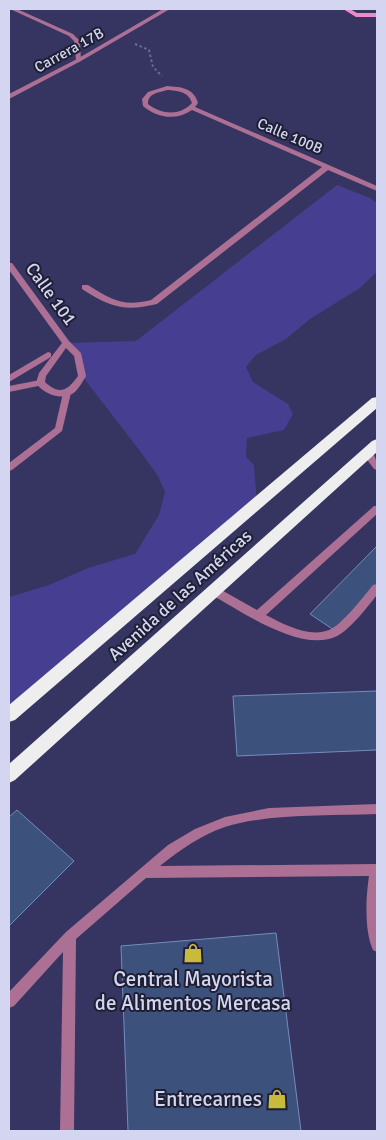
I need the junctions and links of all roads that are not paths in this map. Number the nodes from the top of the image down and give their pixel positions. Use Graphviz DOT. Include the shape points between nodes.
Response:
graph roads {
  1 [pos="12,9"];
  2 [pos="167,9"];
  3 [pos="346,9"];
  4 [pos="377,15"];
  5 [pos="79,60"];
  6 [pos="9,97"];
  7 [pos="192,108"];
  8 [pos="327,167"];
  9 [pos="377,189"];
  10 [pos="9,265"];
  11 [pos="85,287"];
  12 [pos="66,343"];
  13 [pos="48,355"];
  14 [pos="9,379"];
  15 [pos="40,383"];
  16 [pos="9,389"];
  17 [pos="67,393"];
  18 [pos="377,401"];
  19 [pos="372,448"];
  20 [pos="377,467"];
  21 [pos="9,468"];
  22 [pos="377,509"];
  23 [pos="377,588"];
  24 [pos="214,591"];
  25 [pos="259,615"];
  26 [pos="9,715"];
  27 [pos="9,775"];
  28 [pos="377,810"];
  29 [pos="377,869"];
  30 [pos="144,872"];
  31 [pos="70,936"];
  32 [pos="377,946"];
  33 [pos="9,1001"];
  34 [pos="67,1131"];
  1 -- 5 [label="street" via="71,35 77,42"];
  2 -- 5 [label="street, Carrera 17B"];
  3 -- 4 [label="street" via="356,15"];
  5 -- 6 [label="street, Carrera 17B"];
  7 -- 7 [label="street" via="183,113 166,114 151,110 145,105 145,99 150,93 179,88 194,97 196,103"];
  7 -- 8 [label="street, Calle 100B"];
  8 -- 9 [label="street, Calle 100B"];
  8 -- 11 [label="street" via="154,302 132,308 112,304"];
  10 -- 12 [label="street, Calle 101"];
  12 -- 15 [label="street, Calle 101" via="42,375"];
  12 -- 17 [label="street, Calle 101" via="78,355 82,376"];
  13 -- 14 [label="street"];
  15 -- 16 [label="street"];
  15 -- 17 [label="street" via="55,393"];
  17 -- 21 [label="street" via="59,429"];
  18 -- 26 [label="highway, Avenida de las Américas"];
  19 -- 20 [label="street"];
  19 -- 24 [label="highway, Avenida de las Américas"];
  22 -- 25 [label="street"];
  23 -- 25 [label="street" via="334,633 313,637 291,632"];
  24 -- 25 [label="street"];
  24 -- 27 [label="highway, Avenida de las Américas"];
  28 -- 30 [label="street" via="269,813 225,822 199,832"];
  29 -- 30 [label="street"];
  29 -- 32 [label="street" via="372,915"];
  30 -- 31 [label="street"];
  31 -- 33 [label="street"];
  31 -- 34 [label="street"];
}
